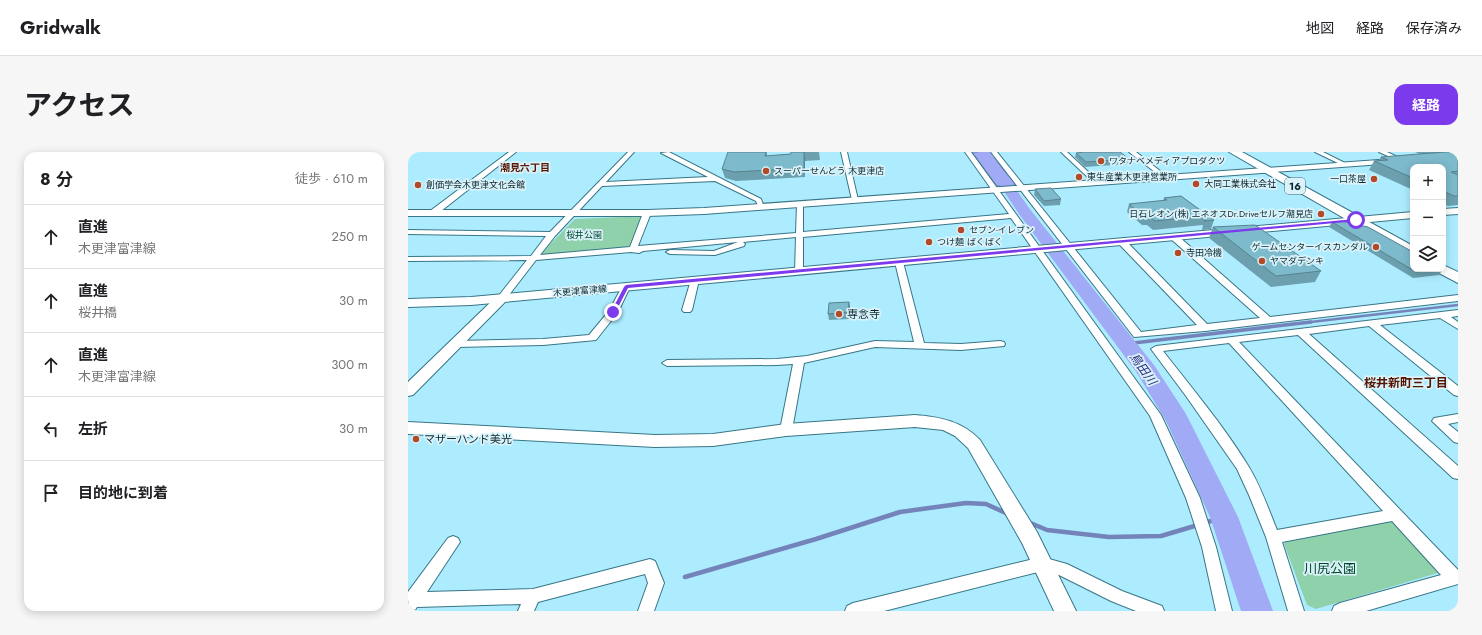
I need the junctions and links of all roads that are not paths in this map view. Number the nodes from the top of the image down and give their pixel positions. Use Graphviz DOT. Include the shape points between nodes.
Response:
graph roads {
  1 [pos="513,152"];
  2 [pos="631,152"];
  3 [pos="666,152"];
  4 [pos="844,152"];
  5 [pos="968,152"];
  6 [pos="994,152"];
  7 [pos="1064,152"];
  8 [pos="1132,152"];
  9 [pos="1234,152"];
  10 [pos="1243,152"];
  11 [pos="1318,152"];
  12 [pos="1382,152"];
  13 [pos="1404,160"];
  14 [pos="1344,164"];
  15 [pos="1270,170"];
  16 [pos="1166,178"];
  17 [pos="716,180"];
  18 [pos="1097,183"];
  19 [pos="600,184"];
  20 [pos="1022,188"];
  21 [pos="995,190"];
  22 [pos="855,200"];
  23 [pos="800,204"];
  24 [pos="761,206"];
  25 [pos="1458,211"];
  26 [pos="1446,212"];
  27 [pos="408,213"];
  28 [pos="647,213"];
  29 [pos="433,214"];
  30 [pos="572,214"];
  31 [pos="1410,215"];
  32 [pos="1014,216"];
  33 [pos="1361,220"];
  34 [pos="408,232"];
  35 [pos="552,234"];
  36 [pos="800,234"];
  37 [pos="1174,238"];
  38 [pos="1122,242"];
  39 [pos="1410,244"];
  40 [pos="1069,247"];
  41 [pos="633,250"];
  42 [pos="1038,250"];
  43 [pos="1410,250"];
  44 [pos="533,258"];
  45 [pos="408,259"];
  46 [pos="899,262"];
  47 [pos="1446,264"];
  48 [pos="799,271"];
  49 [pos="1446,271"];
  50 [pos="1458,271"];
  51 [pos="1458,278"];
  52 [pos="695,280"];
  53 [pos="626,287"];
  54 [pos="502,298"];
  55 [pos="1458,298"];
  56 [pos="408,302"];
  57 [pos="687,310"];
  58 [pos="1458,313"];
  59 [pos="1442,315"];
  60 [pos="1268,320"];
  61 [pos="1371,323"];
  62 [pos="1458,326"];
  63 [pos="1205,328"];
  64 [pos="1301,332"];
  65 [pos="1143,334"];
  66 [pos="1231,340"];
  67 [pos="456,344"];
  68 [pos="920,344"];
  69 [pos="1000,344"];
  70 [pos="1156,349"];
  71 [pos="799,360"];
  72 [pos="667,363"];
  73 [pos="408,391"];
  74 [pos="1458,392"];
  75 [pos="1458,418"];
  76 [pos="408,428"];
  77 [pos="786,430"];
  78 [pos="1458,439"];
  79 [pos="1458,474"];
  80 [pos="1395,515"];
  81 [pos="1273,537"];
  82 [pos="453,542"];
  83 [pos="1042,564"];
  84 [pos="1456,578"];
  85 [pos="533,596"];
  86 [pos="409,603"];
  87 [pos="526,611"];
  88 [pos="646,611"];
  89 [pos="853,611"];
  90 [pos="1064,611"];
  91 [pos="1156,611"];
  92 [pos="1224,611"];
  93 [pos="1296,611"];
  94 [pos="1340,611"];
  1 -- 29 [label="street"];
  2 -- 19 [label="street"];
  3 -- 17 [label="street" via="664,153"];
  4 -- 22 [label="street"];
  5 -- 21 [label="street"];
  6 -- 20 [label="street"];
  7 -- 18 [label="street"];
  8 -- 16 [label="street"];
  9 -- 15 [label="highway, 16"];
  10 -- 15 [label="highway, 16"];
  11 -- 14 [label="street"];
  12 -- 13 [label="street"];
  13 -- 14 [label="street"];
  14 -- 15 [label="street"];
  15 -- 16 [label="street"];
  15 -- 33 [label="highway, 16"];
  16 -- 18 [label="street"];
  17 -- 19 [label="street"];
  17 -- 24 [label="street" via="758,200"];
  18 -- 20 [label="street"];
  19 -- 30 [label="street"];
  20 -- 21 [label="street"];
  20 -- 40 [label="street"];
  21 -- 22 [label="street"];
  21 -- 32 [label="street"];
  22 -- 23 [label="street"];
  23 -- 24 [label="street"];
  23 -- 36 [label="street"];
  24 -- 28 [label="street"];
  25 -- 26 [label="main road"];
  27 -- 29 [label="street"];
  28 -- 30 [label="street"];
  28 -- 41 [label="street"];
  29 -- 30 [label="street"];
  30 -- 35 [label="street"];
  31 -- 33 [label="main road"];
  32 -- 36 [label="street"];
  32 -- 42 [label="street"];
  33 -- 37 [label="main road"];
  33 -- 39 [label="highway, 16"];
  33 -- 43 [label="highway, 16"];
  34 -- 35 [label="street"];
  35 -- 44 [label="street"];
  36 -- 41 [label="street"];
  36 -- 48 [label="street"];
  37 -- 38 [label="main road"];
  37 -- 60 [label="street"];
  38 -- 40 [label="main road"];
  38 -- 63 [label="street"];
  40 -- 42 [label="main road, 木更津富津線"];
  40 -- 65 [label="street" via="1138,335"];
  41 -- 44 [label="street"];
  42 -- 46 [label="main road, 木更津富津線"];
  42 -- 92 [label="street" via="1155,415 1193,498"];
  44 -- 45 [label="street"];
  44 -- 54 [label="street"];
  46 -- 48 [label="main road, 木更津富津線"];
  46 -- 68 [label="street"];
  47 -- 50 [label="highway"];
  48 -- 52 [label="main road, 木更津富津線"];
  49 -- 51 [label="highway"];
  52 -- 53 [label="main road, 木更津富津線"];
  52 -- 57 [label="street"];
  53 -- 54 [label="main road, 木更津富津線"];
  53 -- 67 [label="street" via="613,312 592,338"];
  54 -- 56 [label="main road, 木更津富津線"];
  54 -- 67 [label="street"];
  55 -- 60 [label="street"];
  58 -- 59 [label="street"];
  59 -- 61 [label="street"];
  59 -- 62 [label="street"];
  60 -- 63 [label="street"];
  61 -- 64 [label="street"];
  61 -- 74 [label="street"];
  63 -- 65 [label="street"];
  64 -- 66 [label="street"];
  64 -- 79 [label="street"];
  65 -- 70 [label="street"];
  66 -- 70 [label="street"];
  66 -- 80 [label="street"];
  67 -- 73 [label="street"];
  68 -- 69 [label="street" via="961,347"];
  68 -- 71 [label="street" via="875,344"];
  70 -- 81 [label="street" via="1242,467"];
  71 -- 72 [label="street"];
  71 -- 77 [label="street"];
  75 -- 78 [label="street" via="1438,421"];
  76 -- 77 [label="street" via="655,441 713,440"];
  77 -- 83 [label="street" via="915,421 936,422 954,427 965,433 974,444"];
  80 -- 81 [label="street"];
  80 -- 84 [label="street"];
  81 -- 93 [label="street"];
  82 -- 86 [label="street"];
  83 -- 89 [label="street"];
  83 -- 90 [label="street"];
  83 -- 91 [label="street" via="1062,569 1117,596"];
  84 -- 94 [label="street"];
  85 -- 86 [label="street"];
  85 -- 87 [label="street"];
  85 -- 88 [label="street" via="650,566 656,583"];
}
